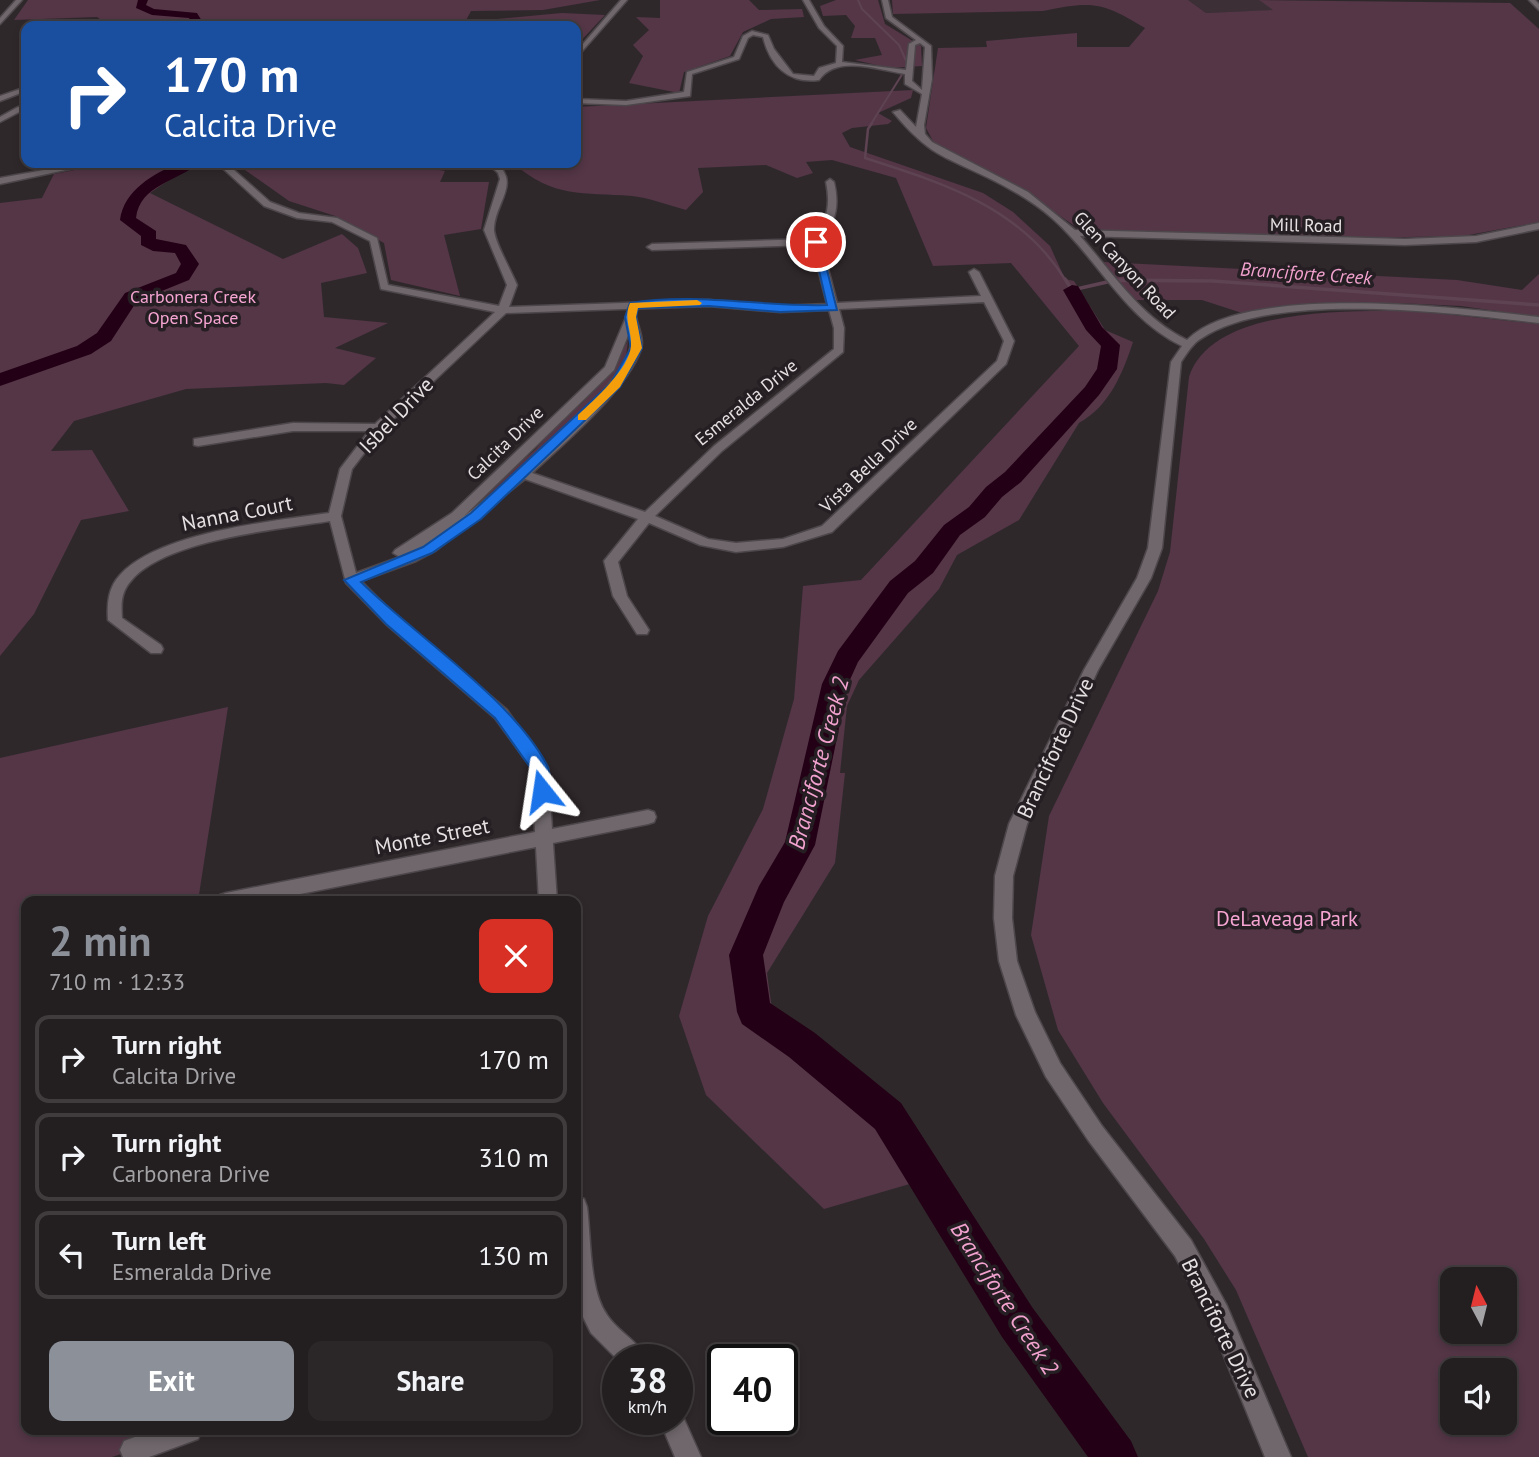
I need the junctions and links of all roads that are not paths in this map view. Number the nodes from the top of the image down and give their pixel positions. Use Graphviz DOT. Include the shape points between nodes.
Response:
graph roads {
  1 [pos="19,0"];
  2 [pos="624,0"];
  3 [pos="806,0"];
  4 [pos="885,0"];
  5 [pos="1532,0"];
  6 [pos="1539,8"];
  7 [pos="0,22"];
  8 [pos="922,40"];
  9 [pos="581,50"];
  10 [pos="839,62"];
  11 [pos="906,72"];
  12 [pos="21,91"];
  13 [pos="926,93"];
  14 [pos="0,99"];
  15 [pos="581,101"];
  16 [pos="21,109"];
  17 [pos="897,111"];
  18 [pos="0,120"];
  19 [pos="929,144"];
  20 [pos="68,168"];
  21 [pos="227,168"];
  22 [pos="497,168"];
  23 [pos="0,181"];
  24 [pos="830,182"];
  25 [pos="1539,226"];
  26 [pos="1072,233"];
  27 [pos="816,242"];
  28 [pos="652,247"];
  29 [pos="974,272"];
  30 [pos="988,299"];
  31 [pos="833,308"];
  32 [pos="503,310"];
  33 [pos="632,311"];
  34 [pos="1539,320"];
  35 [pos="1157,330"];
  36 [pos="1198,335"];
  37 [pos="1188,345"];
  38 [pos="1176,362"];
  39 [pos="378,428"];
  40 [pos="198,442"];
  41 [pos="523,474"];
  42 [pos="335,516"];
  43 [pos="644,517"];
  44 [pos="375,570"];
  45 [pos="351,580"];
  46 [pos="642,630"];
  47 [pos="156,649"];
  48 [pos="648,817"];
  49 [pos="544,836"];
  50 [pos="309,892"];
  51 [pos="272,896"];
  52 [pos="548,896"];
  53 [pos="581,1301"];
  54 [pos="619,1344"];
  55 [pos="175,1435"];
  56 [pos="678,1435"];
  57 [pos="133,1450"];
  58 [pos="688,1457"];
  59 [pos="1278,1457"];
  1 -- 7 [label="street"];
  2 -- 9 [label="street"];
  3 -- 10 [label="street" via="821,27 840,46"];
  4 -- 8 [label="street" via="889,18"];
  5 -- 6 [label="street"];
  8 -- 11 [label="street" via="912,44"];
  8 -- 13 [label="street" via="928,46"];
  10 -- 11 [label="street"];
  10 -- 15 [label="street" via="821,69 816,78 800,80 781,69 766,36 752,33 745,37 737,58 689,73 687,94 626,103"];
  11 -- 13 [label="street" via="908,82"];
  12 -- 14 [label="street"];
  13 -- 19 [label="street" via="920,125"];
  16 -- 18 [label="street"];
  17 -- 19 [label="street, Glen Canyon Road"];
  19 -- 26 [label="street, Glen Canyon Road" via="1011,184"];
  20 -- 23 [label="street"];
  21 -- 32 [label="street" via="267,204 297,215 334,220 374,240 384,287"];
  22 -- 32 [label="street" via="504,179 489,230 512,285"];
  24 -- 27 [label="street" via="836,204 830,223"];
  25 -- 26 [label="street, Mill Road" via="1476,239 1405,242"];
  26 -- 35 [label="street, Glen Canyon Road"];
  27 -- 28 [label="street"];
  27 -- 31 [label="street, Esmeralda Drive"];
  29 -- 30 [label="street, Vista Bella Drive"];
  30 -- 31 [label="street"];
  30 -- 43 [label="street, Vista Bella Drive" via="1009,341 1002,362 827,529 796,542 756,547 708,543"];
  31 -- 33 [label="street" via="709,303"];
  31 -- 43 [label="street, Esmeralda Drive" via="839,350 701,461"];
  32 -- 33 [label="street"];
  32 -- 39 [label="street, Isbel Drive"];
  33 -- 41 [label="street, Calcita Drive" via="636,348 616,385"];
  33 -- 44 [label="street, Calcita Drive" via="610,368 457,516"];
  34 -- 36 [label="street, Branciforte Drive" via="1401,306 1304,310 1239,319"];
  35 -- 36 [label="street"];
  35 -- 37 [label="street, Glen Canyon Road"];
  35 -- 38 [label="street"];
  36 -- 37 [label="street, Branciforte Drive"];
  37 -- 38 [label="street, Branciforte Drive"];
  38 -- 59 [label="street, Branciforte Drive" via="1155,548 1018,824 1004,876 1003,918 1008,961 1026,1015 1053,1070 1183,1248 1219,1314"];
  39 -- 40 [label="street" via="293,426"];
  39 -- 42 [label="street, Isbel Drive" via="345,469"];
  41 -- 43 [label="street, Vista Bella Drive"];
  41 -- 44 [label="street, Calcita Drive" via="428,550"];
  42 -- 45 [label="street, Isbel Drive"];
  42 -- 47 [label="street, Nanna Court" via="183,543 130,573 114,597 115,620"];
  43 -- 46 [label="street, Esmeralda Drive" via="611,561 621,596"];
  44 -- 45 [label="street, Calcita Drive"];
  45 -- 49 [label="street" via="501,714 540,768"];
  48 -- 49 [label="street, Monte Street"];
  49 -- 50 [label="street, Monte Street"];
  49 -- 52 [label="street"];
  50 -- 51 [label="street, Monte Street"];
  53 -- 54 [label="street"];
  55 -- 57 [label="street"];
  56 -- 58 [label="street"];
}
